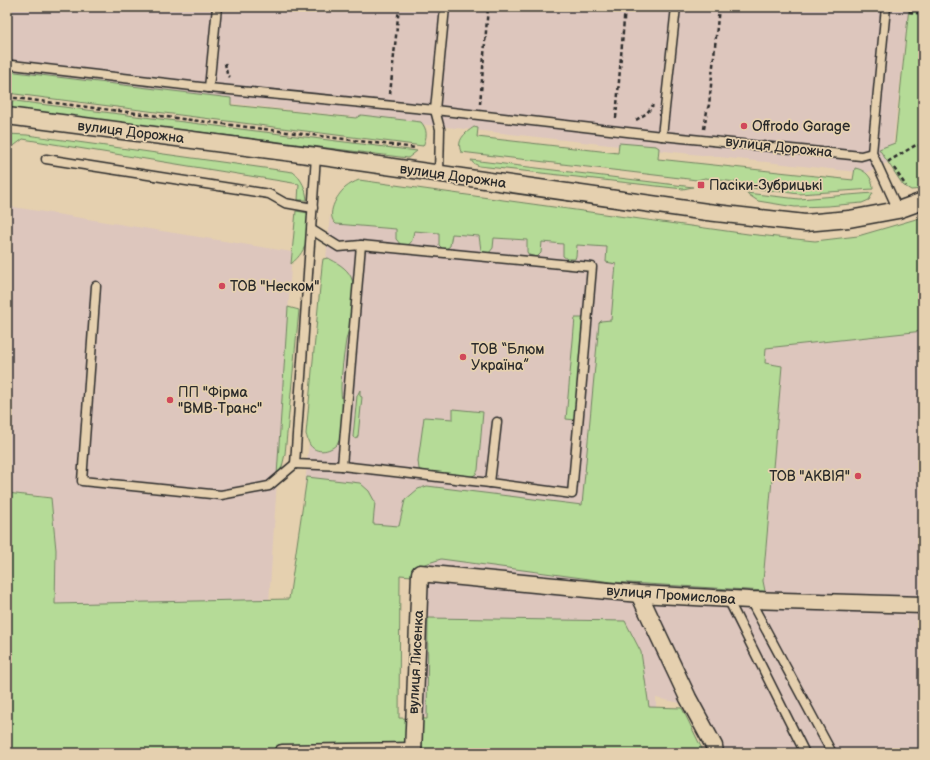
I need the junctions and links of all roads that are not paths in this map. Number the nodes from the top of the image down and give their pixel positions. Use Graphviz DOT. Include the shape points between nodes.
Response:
graph roads {
  1 [pos="217,7"];
  2 [pos="445,7"];
  3 [pos="676,7"];
  4 [pos="886,7"];
  5 [pos="12,65"];
  6 [pos="208,88"];
  7 [pos="434,110"];
  8 [pos="7,116"];
  9 [pos="662,136"];
  10 [pos="872,153"];
  11 [pos="316,156"];
  12 [pos="46,159"];
  13 [pos="439,174"];
  14 [pos="923,201"];
  15 [pos="313,208"];
  16 [pos="898,210"];
  17 [pos="312,230"];
  18 [pos="361,245"];
  19 [pos="96,286"];
  20 [pos="497,422"];
  21 [pos="295,464"];
  22 [pos="342,466"];
  23 [pos="490,483"];
  24 [pos="420,573"];
  25 [pos="639,594"];
  26 [pos="728,599"];
  27 [pos="750,600"];
  28 [pos="923,605"];
  29 [pos="413,752"];
  30 [pos="282,753"];
  31 [pos="715,753"];
  32 [pos="805,753"];
  33 [pos="832,753"];
  1 -- 6 [label="lane"];
  2 -- 7 [label="lane"];
  3 -- 9 [label="lane"];
  4 -- 10 [label="lane"];
  5 -- 6 [label="lane, вулиця Дорожна"];
  6 -- 7 [label="lane, вулиця Дорожна"];
  7 -- 9 [label="lane, вулиця Дорожна"];
  7 -- 13 [label="lane" via="440,129"];
  8 -- 11 [label="street, вулиця Дорожна"];
  9 -- 10 [label="lane, вулиця Дорожна" via="861,156"];
  10 -- 16 [label="lane"];
  11 -- 13 [label="street, вулиця Дорожна"];
  11 -- 15 [label="lane"];
  12 -- 15 [label="lane" via="269,194 285,203"];
  13 -- 16 [label="street, вулиця Дорожна" via="805,224"];
  14 -- 16 [label="street, вулиця Дорожна"];
  15 -- 17 [label="lane"];
  17 -- 18 [label="lane" via="339,247"];
  17 -- 21 [label="lane"];
  18 -- 22 [label="lane"];
  18 -- 23 [label="lane" via="592,267 572,494"];
  19 -- 21 [label="lane" via="82,480 221,495 269,486"];
  20 -- 23 [label="lane"];
  21 -- 22 [label="lane"];
  22 -- 23 [label="lane"];
  24 -- 25 [label="street, вулиця Промислова"];
  24 -- 29 [label="street, вулиця Лисенка"];
  25 -- 26 [label="street, вулиця Промислова"];
  25 -- 31 [label="street" via="688,698 714,746"];
  26 -- 27 [label="street, вулиця Промислова"];
  26 -- 32 [label="lane"];
  27 -- 28 [label="street, вулиця Промислова"];
  27 -- 33 [label="lane"];
  29 -- 30 [label="street, вулиця Лисенка"];
}
